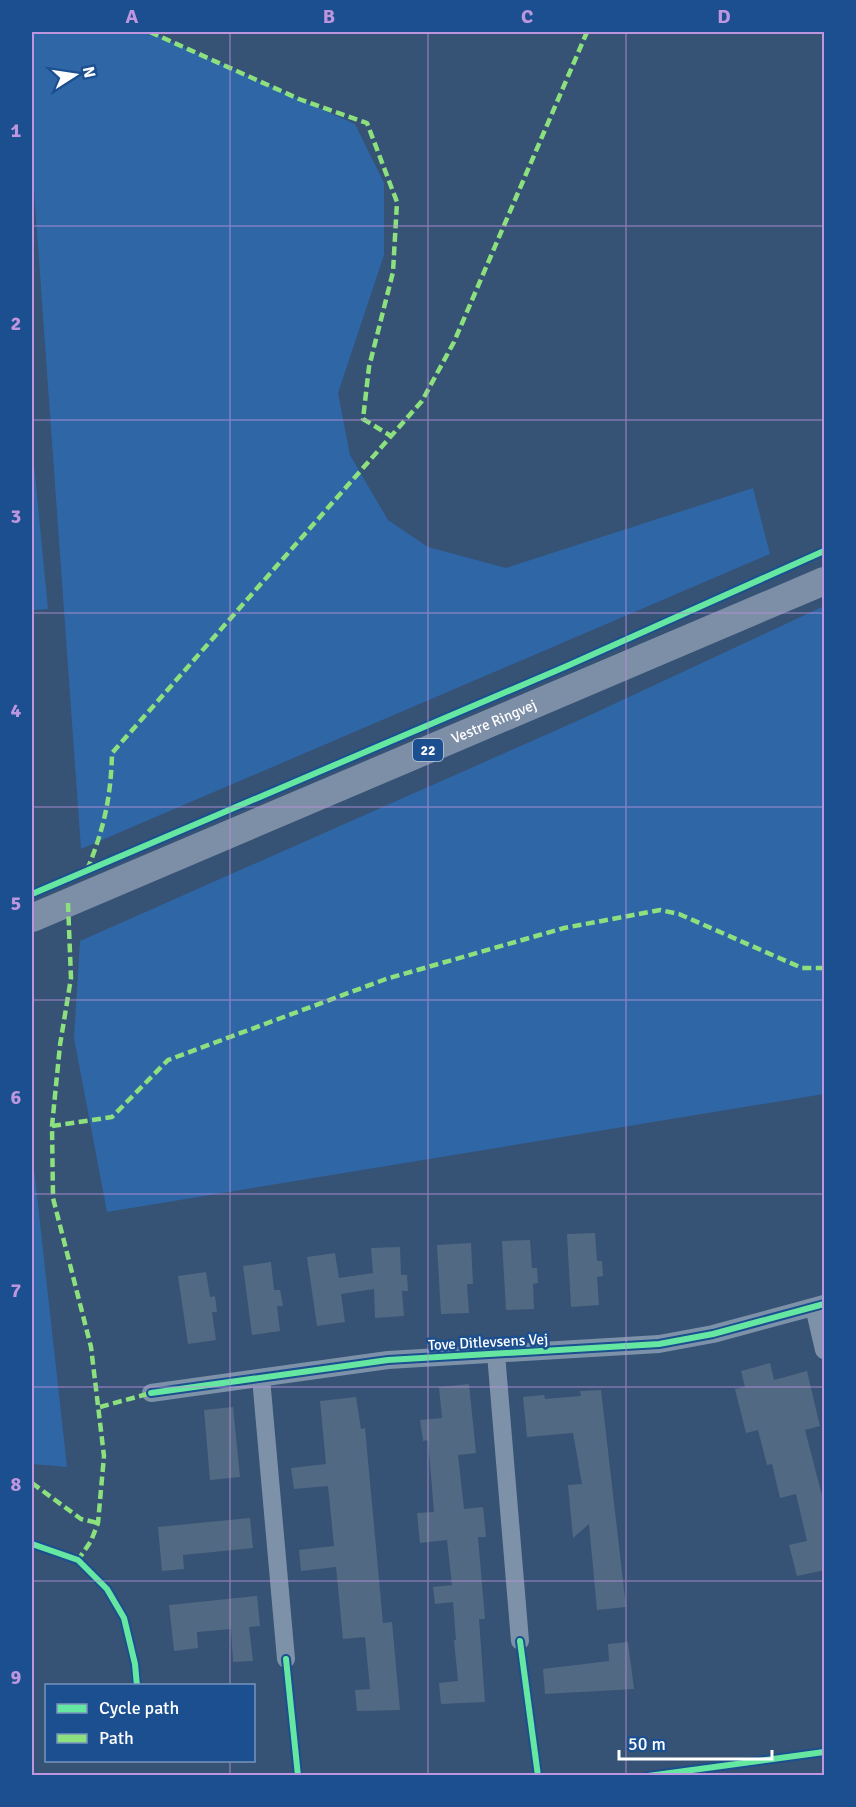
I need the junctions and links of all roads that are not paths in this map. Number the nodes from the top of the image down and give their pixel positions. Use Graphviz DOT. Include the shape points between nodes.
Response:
graph roads {
  1 [pos="825,581"];
  2 [pos="32,918"];
  3 [pos="819,1305"];
  4 [pos="825,1350"];
  5 [pos="496,1354"];
  6 [pos="261,1378"];
  7 [pos="151,1393"];
  8 [pos="520,1641"];
  9 [pos="286,1659"];
  1 -- 2 [label="main road, Vestre Ringvej / 22"];
  3 -- 4 [label="street, Tove Ditlevsens Vej"];
  3 -- 5 [label="street, Tove Ditlevsens Vej" via="713,1334 659,1344"];
  5 -- 6 [label="street, Tove Ditlevsens Vej" via="388,1360"];
  5 -- 8 [label="street, Tove Ditlevsens Vej"];
  6 -- 7 [label="street, Tove Ditlevsens Vej"];
  6 -- 9 [label="street"];
}
